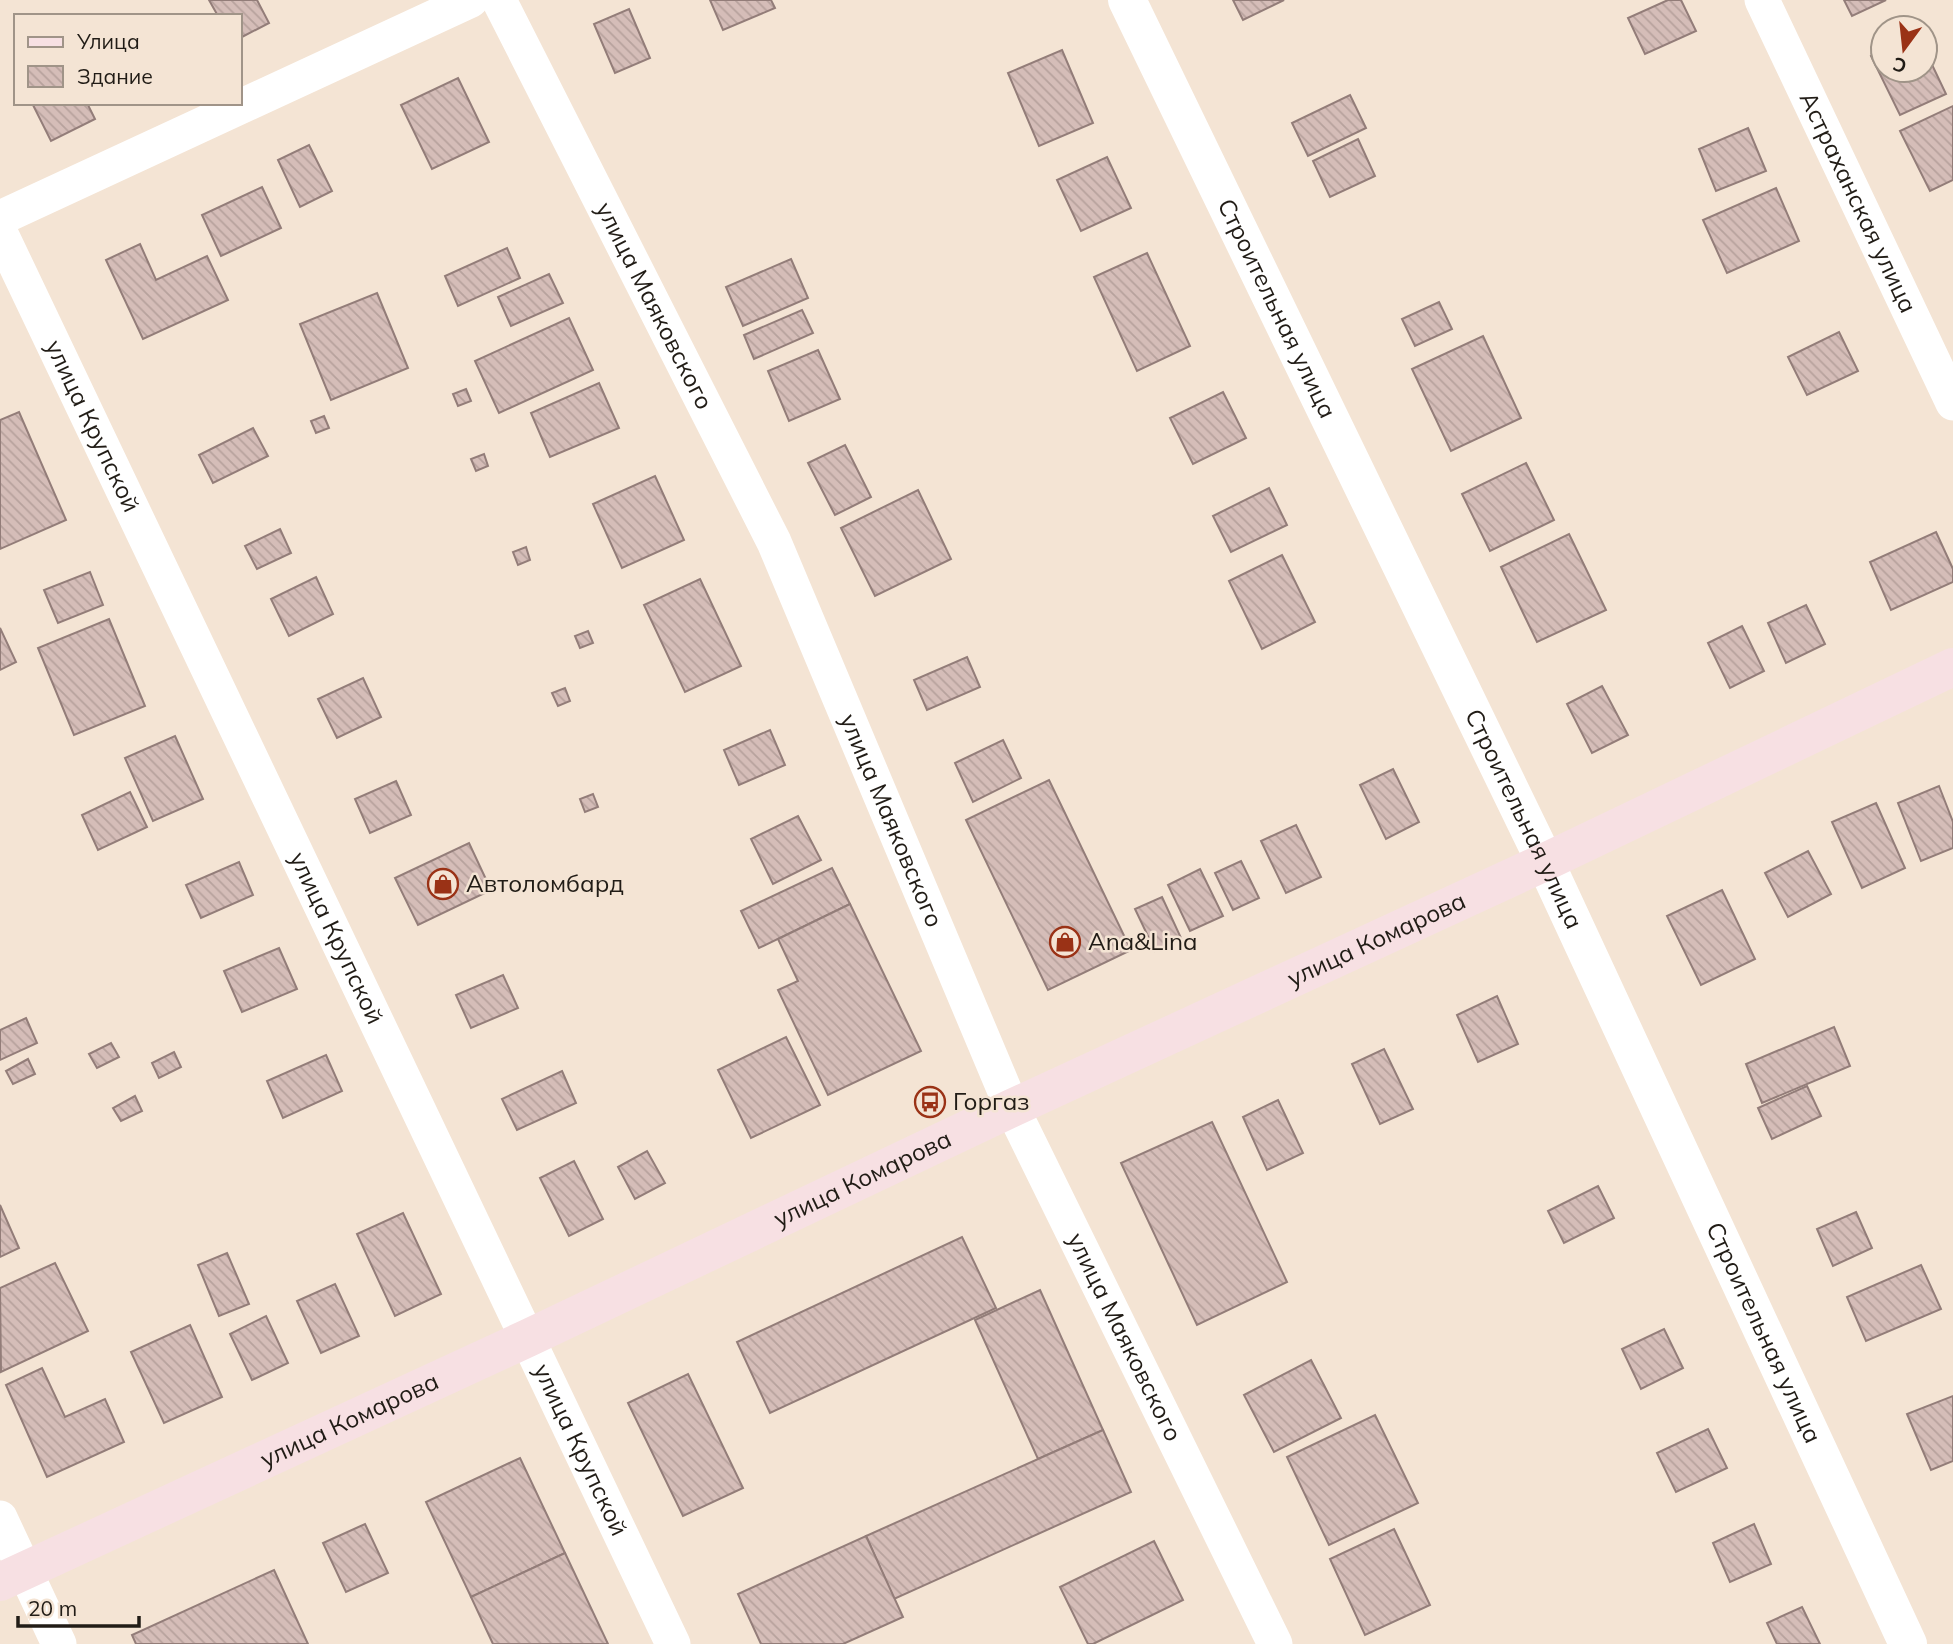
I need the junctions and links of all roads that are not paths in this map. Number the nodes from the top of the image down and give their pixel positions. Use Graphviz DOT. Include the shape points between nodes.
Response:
graph roads {
  1 [pos="471,0"];
  2 [pos="499,0"];
  3 [pos="1127,0"];
  4 [pos="1762,0"];
  5 [pos="0,218"];
  6 [pos="0,232"];
  7 [pos="1953,403"];
  8 [pos="1953,667"];
  9 [pos="1545,862"];
  10 [pos="1012,1108"];
  11 [pos="528,1338"];
  12 [pos="0,1518"];
  13 [pos="12,1576"];
  14 [pos="59,1644"];
  15 [pos="673,1644"];
  16 [pos="1275,1644"];
  17 [pos="1908,1644"];
  1 -- 5 [label="street"];
  2 -- 10 [label="street, улица Маяковского" via="774,542"];
  3 -- 9 [label="street, Строительная улица"];
  4 -- 7 [label="street, Астраханская улица"];
  6 -- 11 [label="street, улица Крупской"];
  8 -- 9 [label="main road, улица Комарова"];
  9 -- 10 [label="main road, улица Комарова"];
  9 -- 17 [label="street, Строительная улица"];
  10 -- 11 [label="main road, улица Комарова"];
  10 -- 16 [label="street, улица Маяковского"];
  11 -- 13 [label="main road, улица Комарова"];
  11 -- 15 [label="street, улица Крупской"];
  12 -- 13 [label="street"];
  13 -- 14 [label="street"];
}
